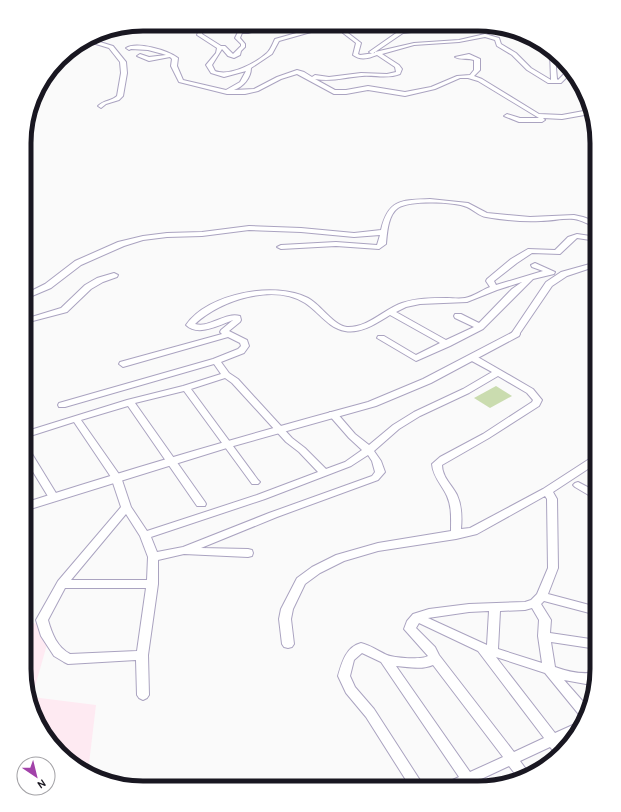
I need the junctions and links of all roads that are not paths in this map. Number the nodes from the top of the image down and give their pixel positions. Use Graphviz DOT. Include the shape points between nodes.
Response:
graph roads {
  1 [pos="200,31"];
  2 [pos="250,31"];
  3 [pos="309,31"];
  4 [pos="346,31"];
  5 [pos="411,31"];
  6 [pos="240,32"];
  7 [pos="95,42"];
  8 [pos="220,47"];
  9 [pos="129,49"];
  10 [pos="377,53"];
  11 [pos="370,55"];
  12 [pos="140,56"];
  13 [pos="172,56"];
  14 [pos="458,57"];
  15 [pos="552,59"];
  16 [pos="246,69"];
  17 [pos="297,72"];
  18 [pos="566,75"];
  19 [pos="471,77"];
  20 [pos="559,82"];
  21 [pos="222,91"];
  22 [pos="101,106"];
  23 [pos="524,109"];
  24 [pos="586,113"];
  25 [pos="507,116"];
  26 [pos="590,222"];
  27 [pos="385,232"];
  28 [pos="590,238"];
  29 [pos="281,247"];
  30 [pos="535,266"];
  31 [pos="590,266"];
  32 [pos="550,272"];
  33 [pos="114,275"];
  34 [pos="534,276"];
  35 [pos="559,276"];
  36 [pos="494,288"];
  37 [pos="31,294"];
  38 [pos="389,311"];
  39 [pos="458,316"];
  40 [pos="31,319"];
  41 [pos="480,327"];
  42 [pos="515,334"];
  43 [pos="227,335"];
  44 [pos="381,338"];
  45 [pos="447,344"];
  46 [pos="473,358"];
  47 [pos="216,361"];
  48 [pos="123,364"];
  49 [pos="498,372"];
  50 [pos="226,375"];
  51 [pos="186,388"];
  52 [pos="130,402"];
  53 [pos="62,405"];
  54 [pos="334,414"];
  55 [pos="76,419"];
  56 [pos="280,430"];
  57 [pos="31,433"];
  58 [pos="226,444"];
  59 [pos="369,450"];
  60 [pos="31,460"];
  61 [pos="170,461"];
  62 [pos="590,463"];
  63 [pos="323,472"];
  64 [pos="116,477"];
  65 [pos="255,482"];
  66 [pos="578,485"];
  67 [pos="547,491"];
  68 [pos="590,493"];
  69 [pos="54,498"];
  70 [pos="201,504"];
  71 [pos="31,505"];
  72 [pos="126,507"];
  73 [pos="456,535"];
  74 [pos="145,536"];
  75 [pos="185,550"];
  76 [pos="248,553"];
  77 [pos="153,557"];
  78 [pos="62,584"];
  79 [pos="152,584"];
  80 [pos="538,600"];
  81 [pos="495,607"];
  82 [pos="590,609"];
  83 [pos="417,617"];
  84 [pos="544,636"];
  85 [pos="288,644"];
  86 [pos="590,644"];
  87 [pos="487,650"];
  88 [pos="142,655"];
  89 [pos="434,657"];
  90 [pos="385,659"];
  91 [pos="549,670"];
  92 [pos="590,678"];
  93 [pos="142,695"];
  94 [pos="582,710"];
  95 [pos="565,739"];
  96 [pos="557,745"];
  97 [pos="512,760"];
  98 [pos="521,772"];
  99 [pos="414,781"];
  100 [pos="469,781"];
  101 [pos="476,781"];
  1 -- 8 [label="street" via="199,36"];
  2 -- 6 [label="street"];
  3 -- 16 [label="street" via="277,40 270,53"];
  4 -- 11 [label="street" via="359,44 356,55"];
  5 -- 11 [label="street" via="402,32 386,40"];
  6 -- 8 [label="street" via="237,38 243,47 236,55 231,55"];
  7 -- 22 [label="street" via="111,47 123,62 124,73 120,96"];
  8 -- 16 [label="street" via="210,63 211,71 226,75"];
  9 -- 13 [label="street" via="154,49"];
  10 -- 11 [label="street"];
  10 -- 17 [label="street" via="396,66 398,73 388,76 361,74 330,80 303,71"];
  10 -- 20 [label="street" via="414,44 488,35 497,39 499,45 514,54 529,69 550,82"];
  12 -- 13 [label="street" via="149,59"];
  13 -- 21 [label="street" via="175,58 174,66 180,81"];
  14 -- 19 [label="street" via="469,56 477,59 478,68"];
  15 -- 20 [label="street" via="554,80"];
  16 -- 21 [label="street" via="249,70 248,74 239,87"];
  17 -- 19 [label="street" via="332,91 346,92 368,88 405,94 433,88 459,77"];
  17 -- 21 [label="street" via="253,91"];
  18 -- 20 [label="street"];
  19 -- 23 [label="street" via="512,99"];
  23 -- 24 [label="street" via="535,115 547,117"];
  23 -- 25 [label="street" via="542,120 518,120"];
  26 -- 27 [label="street" via="572,216 539,219 486,215 468,205 415,201 395,207 388,218"];
  27 -- 29 [label="street" via="382,244 378,247 336,244"];
  27 -- 37 [label="street" via="354,235 249,228 143,238 83,261 48,286"];
  28 -- 36 [label="street" via="578,235 570,238 557,252 534,251 523,255 490,281"];
  30 -- 32 [label="street"];
  31 -- 35 [label="street"];
  32 -- 34 [label="street"];
  32 -- 35 [label="street"];
  33 -- 40 [label="street" via="88,287 64,310"];
  34 -- 36 [label="street"];
  34 -- 41 [label="street" via="515,291"];
  35 -- 42 [label="street" via="549,284"];
  36 -- 38 [label="street" via="465,300 421,301 404,304"];
  38 -- 43 [label="street" via="358,329 343,329 314,305 300,298 279,293 252,294 214,306 191,323 193,328 199,329 232,317 237,318 224,331"];
  38 -- 45 [label="street"];
  39 -- 41 [label="street"];
  41 -- 45 [label="street"];
  42 -- 46 [label="street"];
  43 -- 47 [label="street" via="244,342 245,346 241,351"];
  43 -- 48 [label="street"];
  44 -- 45 [label="street" via="414,358"];
  46 -- 49 [label="street"];
  46 -- 54 [label="street" via="398,395"];
  47 -- 50 [label="street"];
  47 -- 53 [label="street"];
  49 -- 59 [label="street" via="466,391 417,414 396,427"];
  49 -- 73 [label="street" via="530,391 538,400 536,404 486,436 437,464 437,470 452,495 457,511"];
  50 -- 51 [label="street"];
  50 -- 56 [label="street" via="255,401"];
  51 -- 52 [label="street"];
  51 -- 58 [label="street"];
  52 -- 55 [label="street"];
  52 -- 61 [label="street"];
  54 -- 56 [label="street"];
  54 -- 59 [label="street" via="352,436"];
  55 -- 57 [label="street"];
  55 -- 64 [label="street"];
  56 -- 58 [label="street"];
  56 -- 63 [label="street"];
  58 -- 61 [label="street"];
  58 -- 65 [label="street"];
  59 -- 63 [label="street" via="348,464"];
  59 -- 75 [label="street" via="379,467 380,472 375,478"];
  60 -- 69 [label="street"];
  61 -- 64 [label="street"];
  61 -- 70 [label="street"];
  62 -- 67 [label="street"];
  63 -- 74 [label="street" via="261,497"];
  64 -- 69 [label="street"];
  64 -- 72 [label="street"];
  66 -- 68 [label="street"];
  67 -- 73 [label="street" via="473,531"];
  67 -- 80 [label="street" via="552,500 553,568"];
  69 -- 71 [label="street"];
  72 -- 74 [label="street"];
  72 -- 78 [label="street"];
  73 -- 85 [label="street" via="378,547 340,558 316,570 301,581 286,609"];
  74 -- 77 [label="street"];
  75 -- 76 [label="street"];
  75 -- 77 [label="street"];
  77 -- 79 [label="street"];
  78 -- 79 [label="street"];
  78 -- 88 [label="street" via="42,620 47,636 58,653 68,659"];
  79 -- 88 [label="street"];
  80 -- 81 [label="street" via="525,606"];
  80 -- 82 [label="street"];
  80 -- 84 [label="street" via="545,620"];
  81 -- 83 [label="street" via="437,612"];
  81 -- 87 [label="street"];
  83 -- 87 [label="street"];
  83 -- 89 [label="street" via="410,629 431,650"];
  84 -- 86 [label="street"];
  84 -- 91 [label="street"];
  87 -- 91 [label="street"];
  87 -- 96 [label="street"];
  88 -- 93 [label="street"];
  89 -- 90 [label="street" via="428,662 416,663"];
  89 -- 97 [label="street"];
  90 -- 99 [label="street" via="364,648 358,648 348,658 344,676 350,690 370,713"];
  90 -- 100 [label="street"];
  91 -- 92 [label="street" via="570,677"];
  91 -- 94 [label="street"];
  95 -- 96 [label="street"];
  96 -- 97 [label="street"];
  97 -- 98 [label="street"];
  97 -- 101 [label="street"];
}
